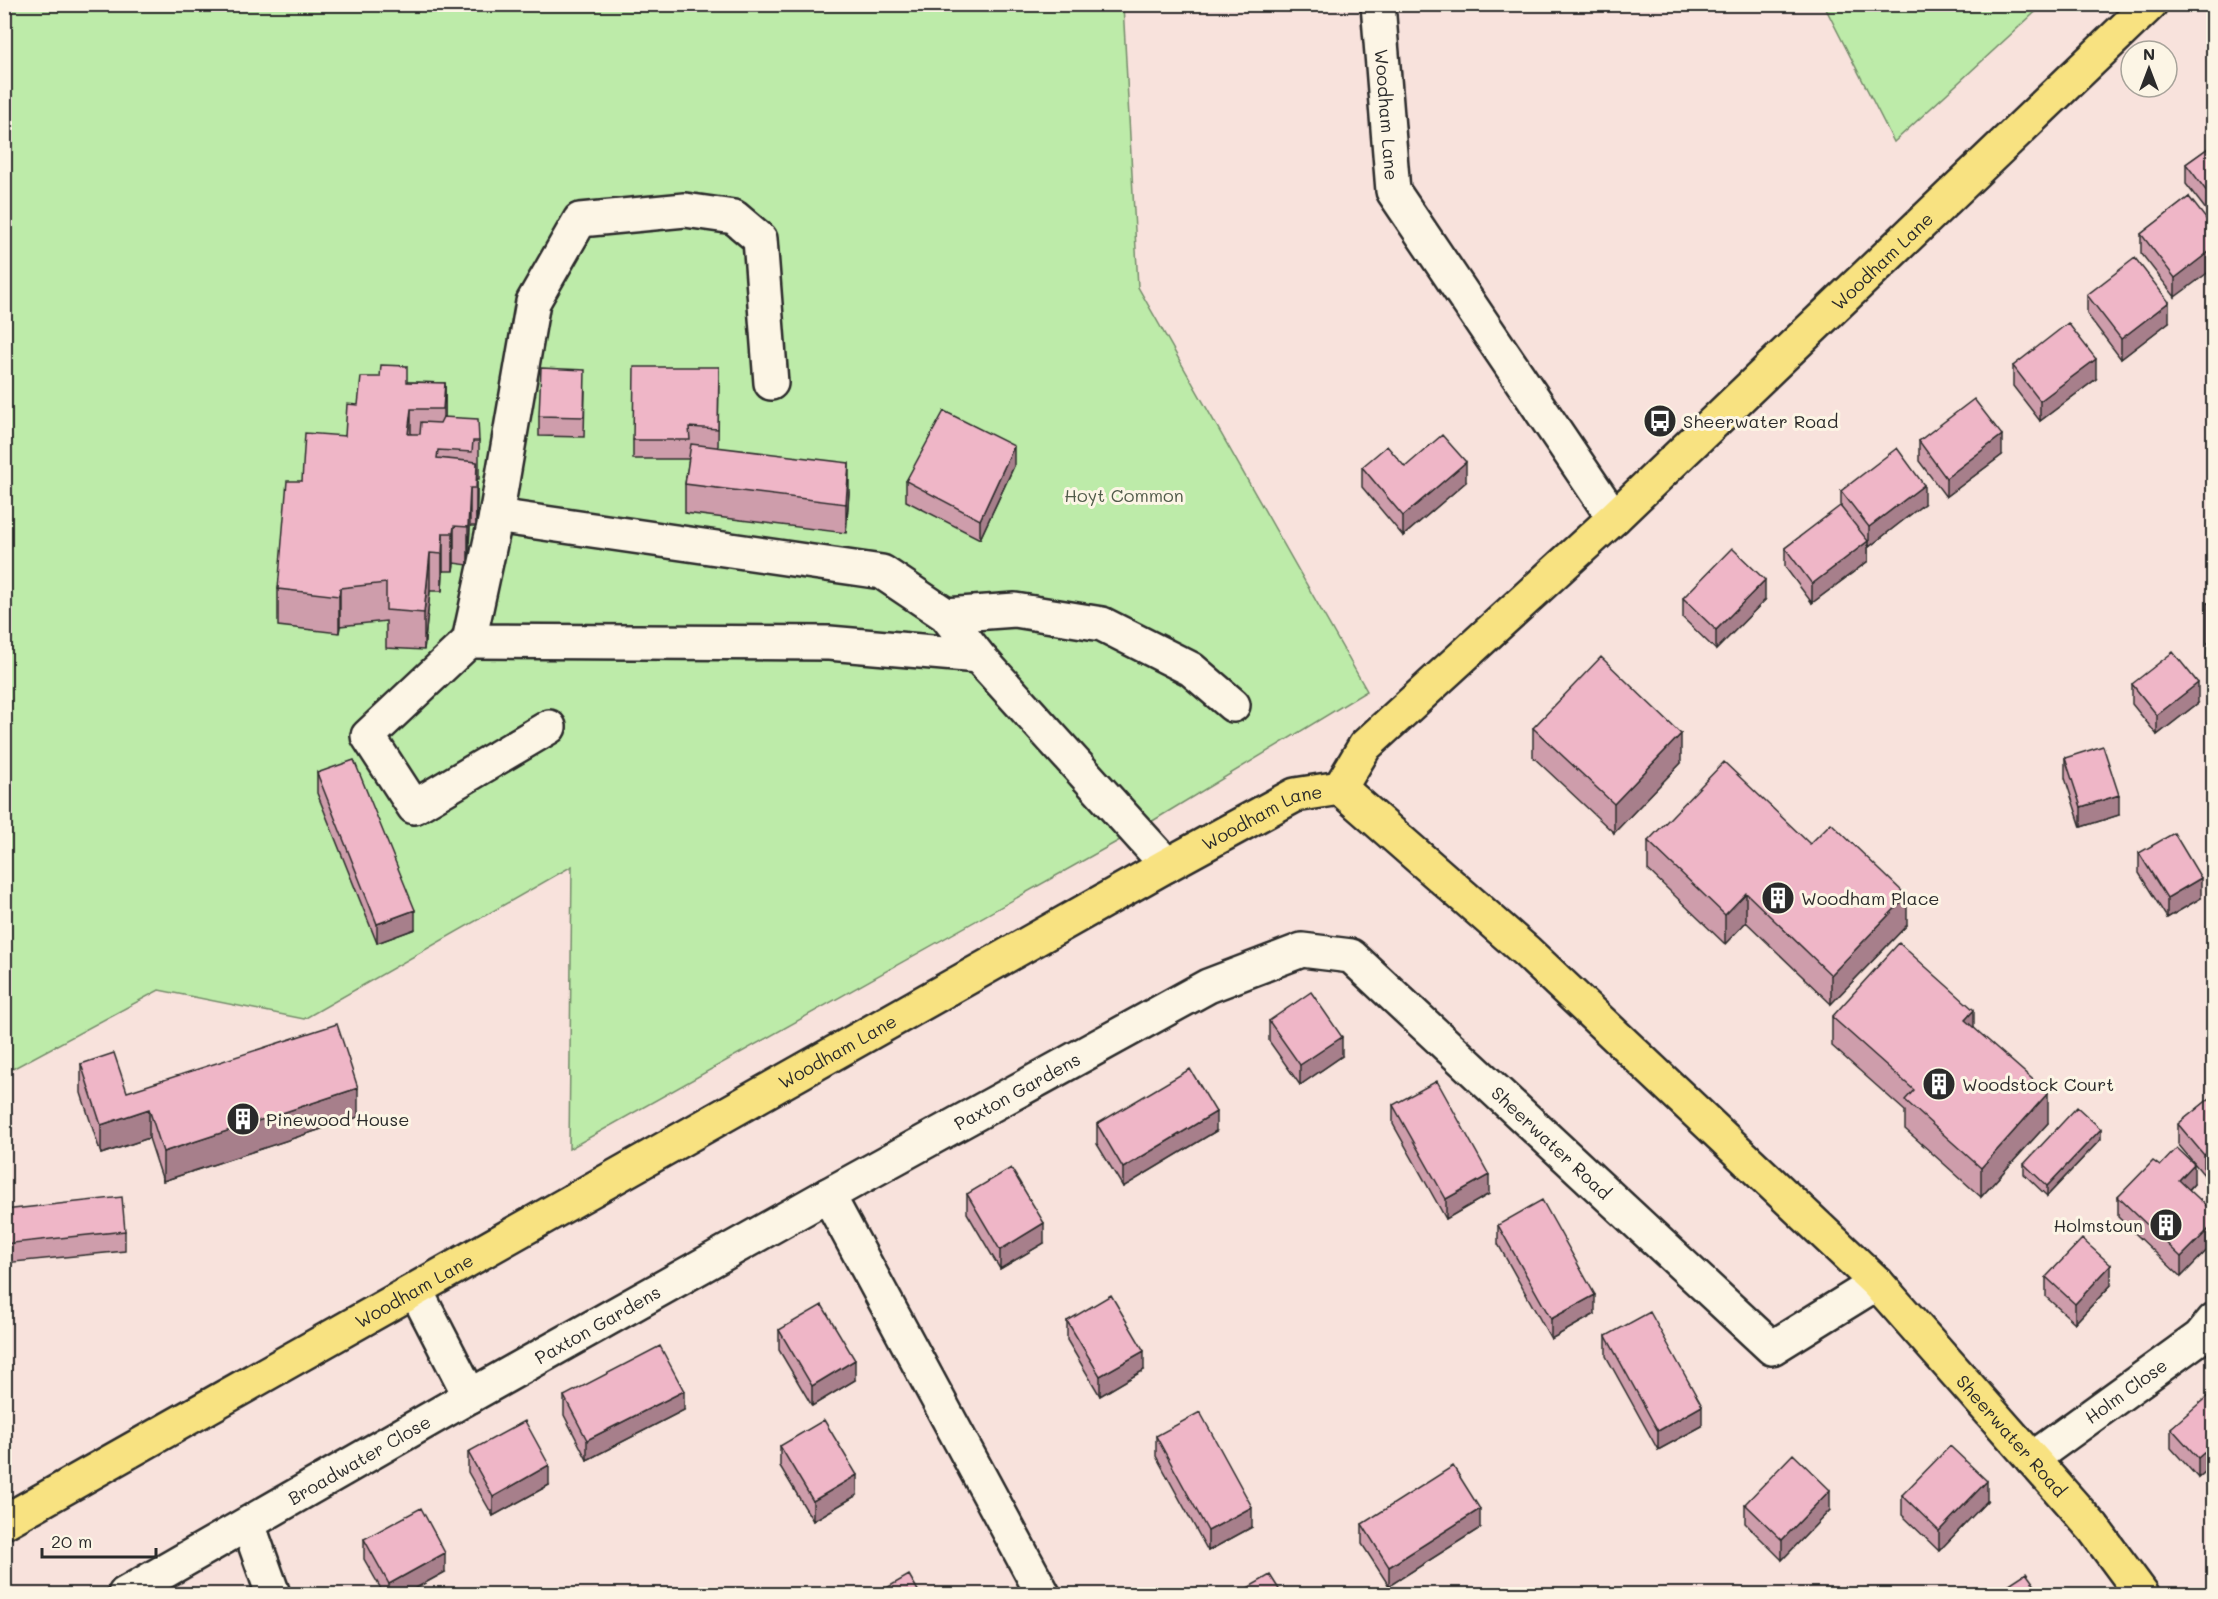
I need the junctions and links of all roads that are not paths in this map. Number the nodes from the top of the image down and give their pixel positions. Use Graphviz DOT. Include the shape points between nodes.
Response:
graph roads {
  1 [pos="1378,4"];
  2 [pos="2150,4"];
  3 [pos="771,383"];
  4 [pos="496,516"];
  5 [pos="1614,518"];
  6 [pos="946,615"];
  7 [pos="469,641"];
  8 [pos="978,656"];
  9 [pos="1233,705"];
  10 [pos="549,727"];
  11 [pos="1340,788"];
  12 [pos="1167,865"];
  13 [pos="1208,986"];
  14 [pos="828,1195"];
  15 [pos="1877,1283"];
  16 [pos="416,1291"];
  17 [pos="2214,1320"];
  18 [pos="470,1396"];
  19 [pos="2032,1459"];
  20 [pos="4,1522"];
  21 [pos="248,1524"];
  22 [pos="125,1594"];
  23 [pos="273,1594"];
  24 [pos="1043,1594"];
  25 [pos="2142,1594"];
  1 -- 5 [label="street, Woodham Lane" via="1393,191"];
  2 -- 5 [label="main road, Woodham Lane"];
  3 -- 4 [label="street" via="760,239 734,217 685,210 580,220 533,302"];
  4 -- 6 [label="street" via="882,572"];
  4 -- 7 [label="street"];
  5 -- 11 [label="main road, Woodham Lane" via="1365,746"];
  6 -- 8 [label="street"];
  6 -- 9 [label="street" via="1015,610 1102,624 1191,669"];
  7 -- 8 [label="street" via="829,643"];
  7 -- 10 [label="street" via="368,736 414,807"];
  8 -- 12 [label="street"];
  11 -- 12 [label="main road, Woodham Lane" via="1295,795"];
  11 -- 15 [label="main road, Sheerwater Road" via="1527,952"];
  12 -- 16 [label="main road, Woodham Lane"];
  13 -- 14 [label="street, Paxton Gardens"];
  13 -- 15 [label="street, Sheerwater Road" via="1302,950 1351,956 1772,1348"];
  14 -- 18 [label="street, Paxton Gardens"];
  14 -- 24 [label="street"];
  15 -- 19 [label="main road, Sheerwater Road"];
  16 -- 18 [label="street"];
  16 -- 20 [label="main road, Woodham Lane"];
  17 -- 19 [label="street, Holm Close" via="2200,1337"];
  18 -- 21 [label="street, Broadwater Close"];
  19 -- 25 [label="main road, Sheerwater Road"];
  21 -- 22 [label="street, Broadwater Close"];
  21 -- 23 [label="street"];
}
